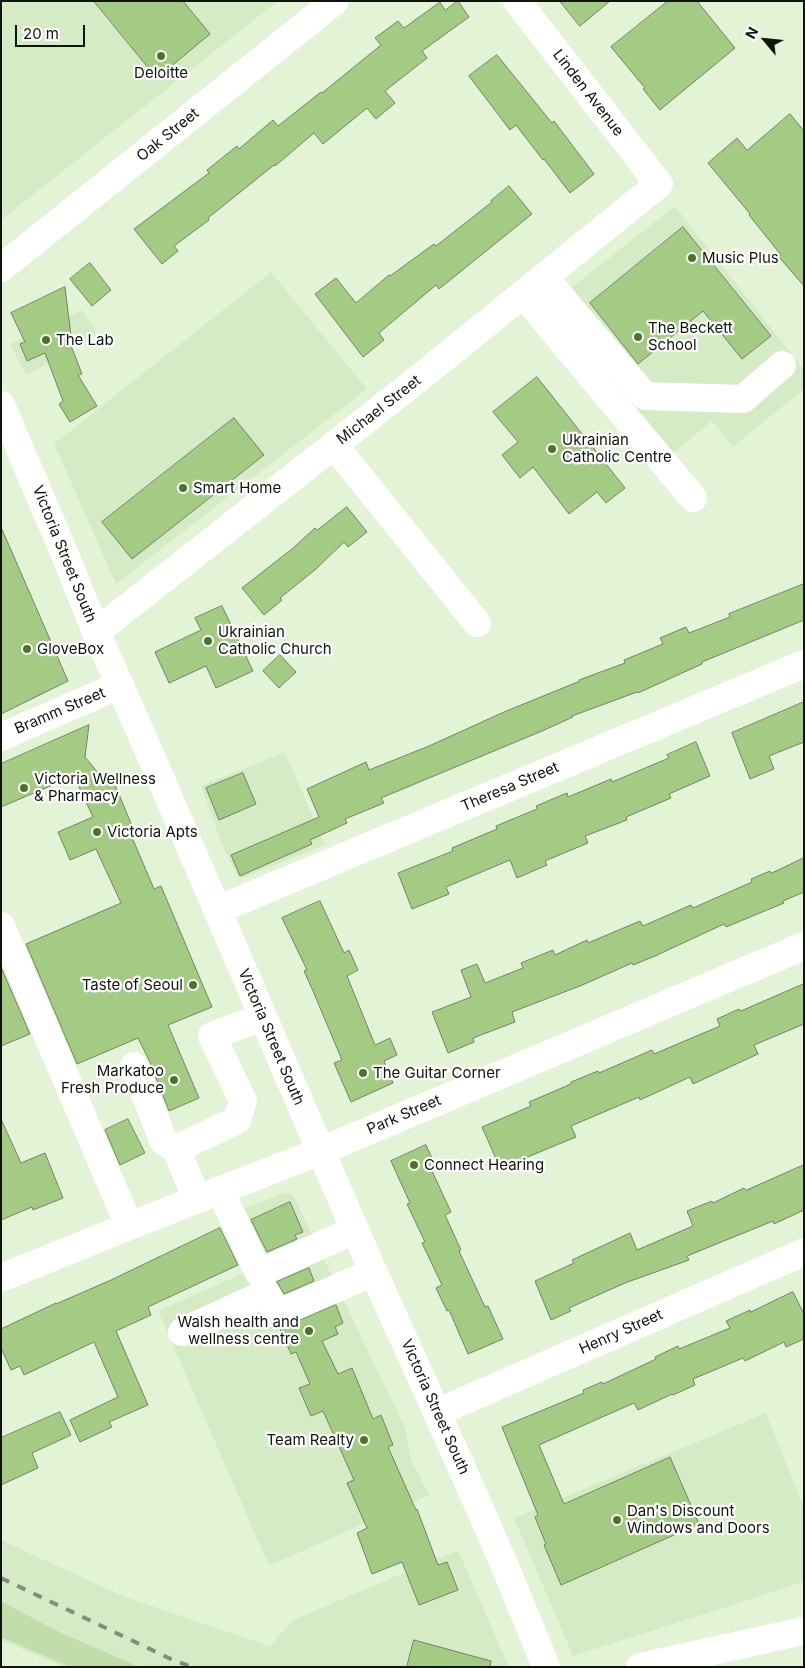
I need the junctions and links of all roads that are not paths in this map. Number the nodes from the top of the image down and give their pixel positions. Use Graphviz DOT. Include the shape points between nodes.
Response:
graph roads {
  1 [pos="335,1"];
  2 [pos="517,1"];
  3 [pos="659,184"];
  4 [pos="1,268"];
  5 [pos="533,285"];
  6 [pos="782,365"];
  7 [pos="4,421"];
  8 [pos="334,445"];
  9 [pos="693,498"];
  10 [pos="477,623"];
  11 [pos="96,632"];
  12 [pos="804,664"];
  13 [pos="120,685"];
  14 [pos="1,736"];
  15 [pos="216,910"];
  16 [pos="1,926"];
  17 [pos="804,946"];
  18 [pos="262,1017"];
  19 [pos="134,1066"];
  20 [pos="176,1150"];
  21 [pos="320,1151"];
  22 [pos="208,1194"];
  23 [pos="129,1226"];
  24 [pos="355,1230"];
  25 [pos="804,1252"];
  26 [pos="374,1272"];
  27 [pos="1,1278"];
  28 [pos="263,1283"];
  29 [pos="182,1332"];
  30 [pos="438,1412"];
  31 [pos="804,1632"];
  32 [pos="711,1660"];
  33 [pos="546,1667"];
  34 [pos="640,1667"];
  1 -- 4 [label="street, Oak Street"];
  2 -- 3 [label="street, Linden Avenue"];
  3 -- 5 [label="street, Michael Street"];
  5 -- 6 [label="street" via="645,396 743,399"];
  5 -- 8 [label="street, Michael Street"];
  5 -- 9 [label="street"];
  7 -- 11 [label="street, Victoria Street South"];
  8 -- 10 [label="street"];
  8 -- 11 [label="street, Michael Street"];
  11 -- 13 [label="street, Victoria Street South"];
  12 -- 15 [label="street, Theresa Street"];
  13 -- 14 [label="street, Bramm Street"];
  13 -- 15 [label="street, Victoria Street South"];
  15 -- 18 [label="street, Victoria Street South"];
  16 -- 23 [label="street"];
  17 -- 21 [label="street, Park Street"];
  18 -- 20 [label="street" via="212,1036 243,1101 237,1120"];
  18 -- 21 [label="street, Victoria Street South"];
  19 -- 20 [label="street" via="164,1142"];
  20 -- 22 [label="street"];
  21 -- 22 [label="street, Park Street"];
  21 -- 24 [label="street, Victoria Street South"];
  22 -- 23 [label="street, Park Street"];
  22 -- 28 [label="street"];
  23 -- 27 [label="street, Park Street"];
  24 -- 26 [label="street, Victoria Street South"];
  24 -- 28 [label="street"];
  25 -- 30 [label="street, Henry Street"];
  26 -- 28 [label="street" via="277,1314"];
  26 -- 30 [label="street, Victoria Street South"];
  28 -- 29 [label="street"];
  30 -- 33 [label="street, Victoria Street South"];
  31 -- 32 [label="street"];
  32 -- 34 [label="street"];
}
